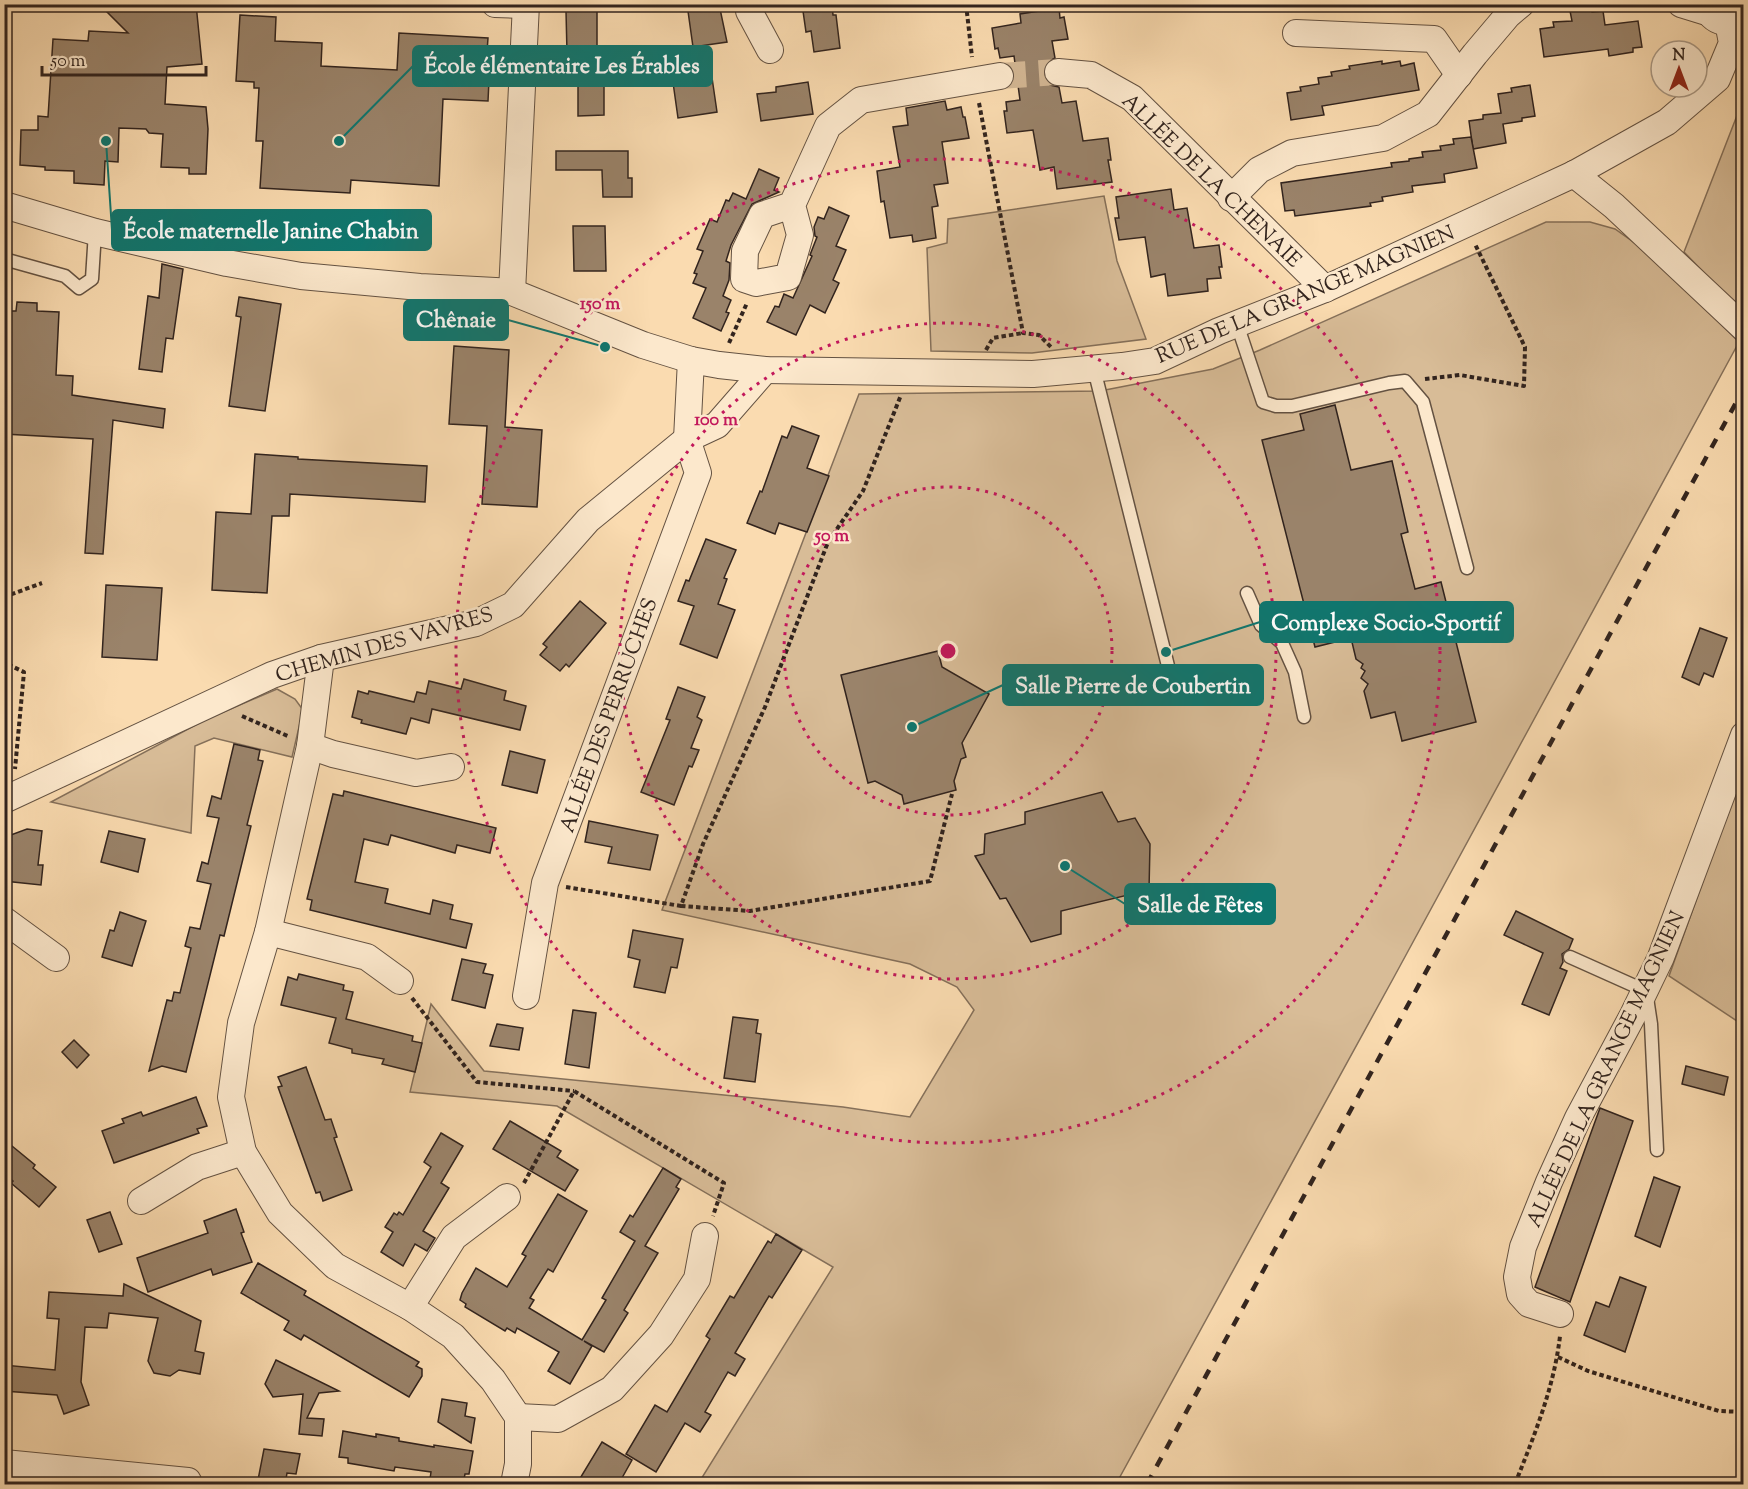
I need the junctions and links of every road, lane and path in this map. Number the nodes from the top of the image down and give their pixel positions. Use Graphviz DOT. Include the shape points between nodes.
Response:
graph roads {
  1 [pos="495,4"];
  2 [pos="748,4"];
  3 [pos="966,4"];
  4 [pos="1521,4"];
  5 [pos="1681,4"];
  6 [pos="526,5"];
  7 [pos="1721,12"];
  8 [pos="1296,33"];
  9 [pos="770,50"];
  10 [pos="1058,72"];
  11 [pos="1459,75"];
  12 [pos="1000,76"];
  13 [pos="975,81"];
  14 [pos="1574,174"];
  15 [pos="1231,198"];
  16 [pos="4,205"];
  17 [pos="792,205"];
  18 [pos="1464,225"];
  19 [pos="94,232"];
  20 [pos="4,259"];
  21 [pos="756,283"];
  22 [pos="1325,290"];
  23 [pos="512,292"];
  24 [pos="1237,324"];
  25 [pos="1743,328"];
  26 [pos="1023,333"];
  27 [pos="691,360"];
  28 [pos="719,365"];
  29 [pos="765,370"];
  30 [pos="1084,370"];
  31 [pos="909,373"];
  32 [pos="972,374"];
  33 [pos="1405,381"];
  34 [pos="687,439"];
  35 [pos="1467,568"];
  36 [pos="42,583"];
  37 [pos="1247,593"];
  38 [pos="4,597"];
  39 [pos="321,658"];
  40 [pos="4,659"];
  41 [pos="1174,690"];
  42 [pos="212,702"];
  43 [pos="1304,717"];
  44 [pos="1743,735"];
  45 [pos="310,746"];
  46 [pos="451,767"];
  47 [pos="952,794"];
  48 [pos="8,798"];
  49 [pos="545,883"];
  50 [pos="681,906"];
  51 [pos="4,920"];
  52 [pos="268,932"];
  53 [pos="1570,957"];
  54 [pos="56,958"];
  55 [pos="400,981"];
  56 [pos="1646,991"];
  57 [pos="526,996"];
  58 [pos="574,1091"];
  59 [pos="1657,1150"];
  60 [pos="243,1152"];
  61 [pos="507,1197"];
  62 [pos="141,1201"];
  63 [pos="705,1236"];
  64 [pos="411,1307"];
  65 [pos="1560,1314"];
  66 [pos="1558,1357"];
  67 [pos="1743,1412"];
  68 [pos="518,1417"];
  69 [pos="4,1463"];
  70 [pos="188,1482"];
  71 [pos="514,1485"];
  72 [pos="1515,1485"];
  1 -- 6 [label="street"];
  2 -- 9 [label="street" via="748,11"];
  3 -- 13 [label="path"];
  4 -- 11 [label="street" via="1501,22"];
  5 -- 7 [label="street"];
  6 -- 23 [label="street"];
  7 -- 14 [label="street, RUE DE LA GRANGE MAGNIEN" via="1732,43 1717,79 1667,122"];
  8 -- 11 [label="street" via="1434,39"];
  10 -- 15 [label="street, ALLÉE DE LA CHENAIE" via="1091,75 1132,98"];
  11 -- 15 [label="street" via="1428,114 1383,138 1292,153 1258,170"];
  12 -- 13 [label="street"];
  13 -- 17 [label="street" via="861,100 828,126"];
  13 -- 26 [label="path"];
  14 -- 18 [label="street, RUE DE LA GRANGE MAGNIEN"];
  14 -- 25 [label="street" via="1622,213"];
  15 -- 22 [label="street, ALLÉE DE LA CHENAIE"];
  16 -- 19 [label="street, RUE DE LA GRANGE MAGNIEN"];
  17 -- 21 [label="street" via="800,235 788,277"];
  17 -- 21 [label="street" via="762,215 745,251 744,279"];
  18 -- 22 [label="street, RUE DE LA GRANGE MAGNIEN"];
  18 -- 33 [label="path" via="1525,347 1524,386 1461,375"];
  19 -- 20 [label="lane" via="92,279 79,288 65,276"];
  19 -- 23 [label="street, RUE DE LA GRANGE MAGNIEN" via="301,276"];
  21 -- 28 [label="path"];
  22 -- 24 [label="street, RUE DE LA GRANGE MAGNIEN"];
  23 -- 27 [label="street, RUE DE LA GRANGE MAGNIEN" via="643,345"];
  24 -- 30 [label="street, RUE DE LA GRANGE MAGNIEN" via="1155,361"];
  24 -- 33 [label="lane" via="1263,402 1292,406"];
  26 -- 30 [label="path" via="1039,335"];
  26 -- 32 [label="path" via="993,338"];
  27 -- 28 [label="street, RUE DE LA GRANGE MAGNIEN"];
  27 -- 34 [label="street"];
  28 -- 29 [label="street, RUE DE LA GRANGE MAGNIEN"];
  29 -- 31 [label="street, RUE DE LA GRANGE MAGNIEN"];
  29 -- 34 [label="street, CHEMIN DES VAVRES" via="717,425"];
  30 -- 32 [label="street, RUE DE LA GRANGE MAGNIEN" via="1033,375"];
  30 -- 41 [label="lane"];
  31 -- 32 [label="street, RUE DE LA GRANGE MAGNIEN"];
  31 -- 50 [label="path" via="863,491 828,542 781,669 703,844"];
  33 -- 35 [label="lane" via="1423,402"];
  34 -- 39 [label="street, CHEMIN DES VAVRES" via="588,520 513,605 476,622"];
  34 -- 49 [label="street, ALLÉE DES PERRUCHES" via="698,473"];
  36 -- 38 [label="path"];
  37 -- 43 [label="lane" via="1261,625 1282,643 1295,672"];
  39 -- 42 [label="street, CHEMIN DES VAVRES"];
  39 -- 45 [label="street"];
  40 -- 48 [label="path" via="24,672"];
  42 -- 45 [label="path"];
  42 -- 48 [label="street, CHEMIN DES VAVRES"];
  44 -- 56 [label="street, ALLÉE DE LA GRANGE MAGNIEN"];
  45 -- 46 [label="street" via="416,773"];
  45 -- 52 [label="street"];
  47 -- 50 [label="path" via="930,881 750,911"];
  49 -- 50 [label="path"];
  49 -- 57 [label="street, ALLÉE DES PERRUCHES"];
  51 -- 54 [label="street"];
  52 -- 55 [label="street" via="367,957"];
  52 -- 60 [label="street" via="241,1023 231,1097"];
  53 -- 56 [label="lane"];
  55 -- 58 [label="path" via="477,1082"];
  56 -- 59 [label="lane"];
  56 -- 65 [label="street, ALLÉE DE LA GRANGE MAGNIEN" via="1578,1118 1523,1247 1517,1276 1520,1294 1529,1304"];
  58 -- 61 [label="path" via="524,1183"];
  58 -- 63 [label="path" via="724,1184"];
  60 -- 62 [label="street" via="197,1167"];
  60 -- 64 [label="street" via="280,1213 336,1266"];
  61 -- 64 [label="street" via="454,1238"];
  63 -- 68 [label="street" via="697,1279 661,1335 612,1389 558,1419"];
  64 -- 68 [label="street" via="453,1336 493,1380"];
  65 -- 66 [label="path"];
  66 -- 67 [label="path" via="1588,1371 1719,1411"];
  66 -- 72 [label="path" via="1545,1408"];
  68 -- 71 [label="street"];
  69 -- 70 [label="street"];
}
